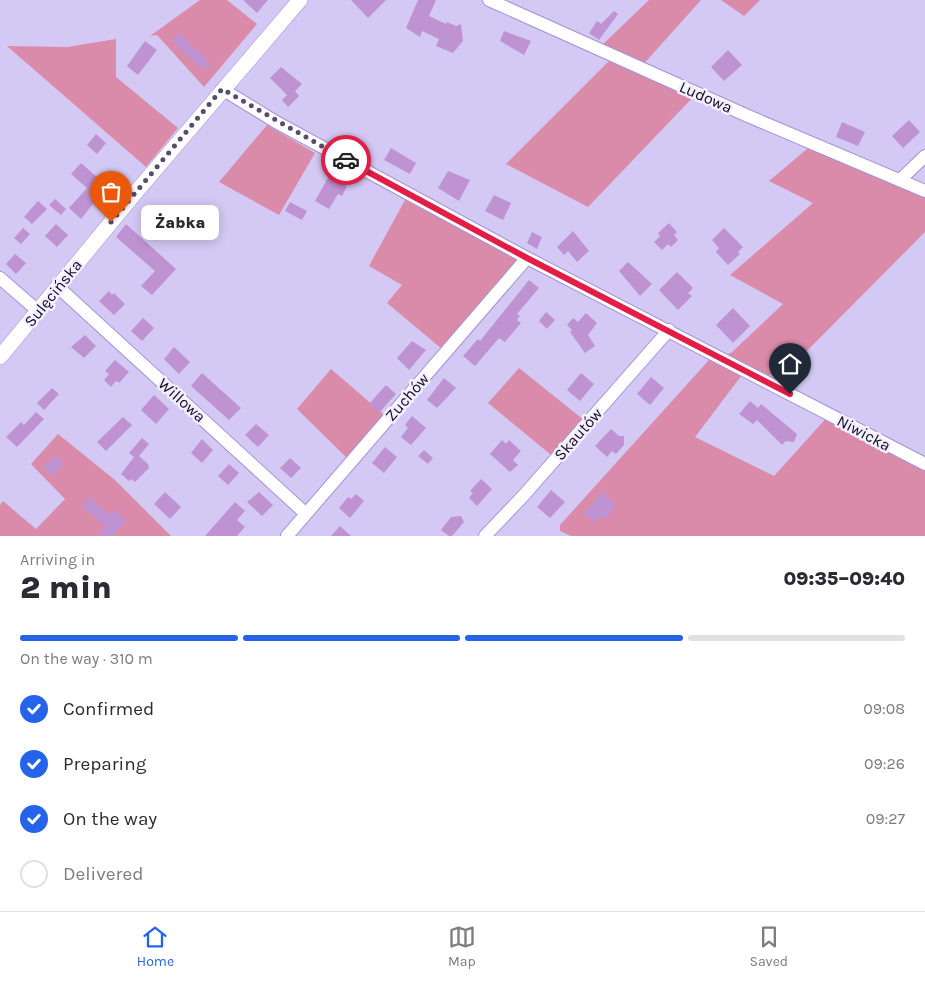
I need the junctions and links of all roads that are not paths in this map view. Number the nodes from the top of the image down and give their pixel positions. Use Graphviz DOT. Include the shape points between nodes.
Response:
graph roads {
  1 [pos="300,0"];
  2 [pos="490,0"];
  3 [pos="222,89"];
  4 [pos="925,156"];
  5 [pos="900,180"];
  6 [pos="925,191"];
  7 [pos="527,258"];
  8 [pos="0,278"];
  9 [pos="57,286"];
  10 [pos="38,311"];
  11 [pos="670,330"];
  12 [pos="0,357"];
  13 [pos="925,464"];
  14 [pos="306,514"];
  15 [pos="287,536"];
  16 [pos="485,536"];
  1 -- 3 [label="street, Sulęcińska"];
  2 -- 5 [label="street, Ludowa" via="748,116"];
  3 -- 7 [label="street, Niwicka" via="276,122"];
  3 -- 9 [label="street, Sulęcińska"];
  4 -- 5 [label="street"];
  5 -- 6 [label="street, Ludowa"];
  7 -- 11 [label="street, Niwicka"];
  7 -- 14 [label="street, Zuchów"];
  8 -- 10 [label="street"];
  9 -- 10 [label="street, Sulęcińska"];
  9 -- 14 [label="street, Willowa"];
  10 -- 12 [label="street, Sulęcińska"];
  11 -- 13 [label="street, Niwicka"];
  11 -- 16 [label="street, Skautów"];
  14 -- 15 [label="street, Zuchów"];
}
